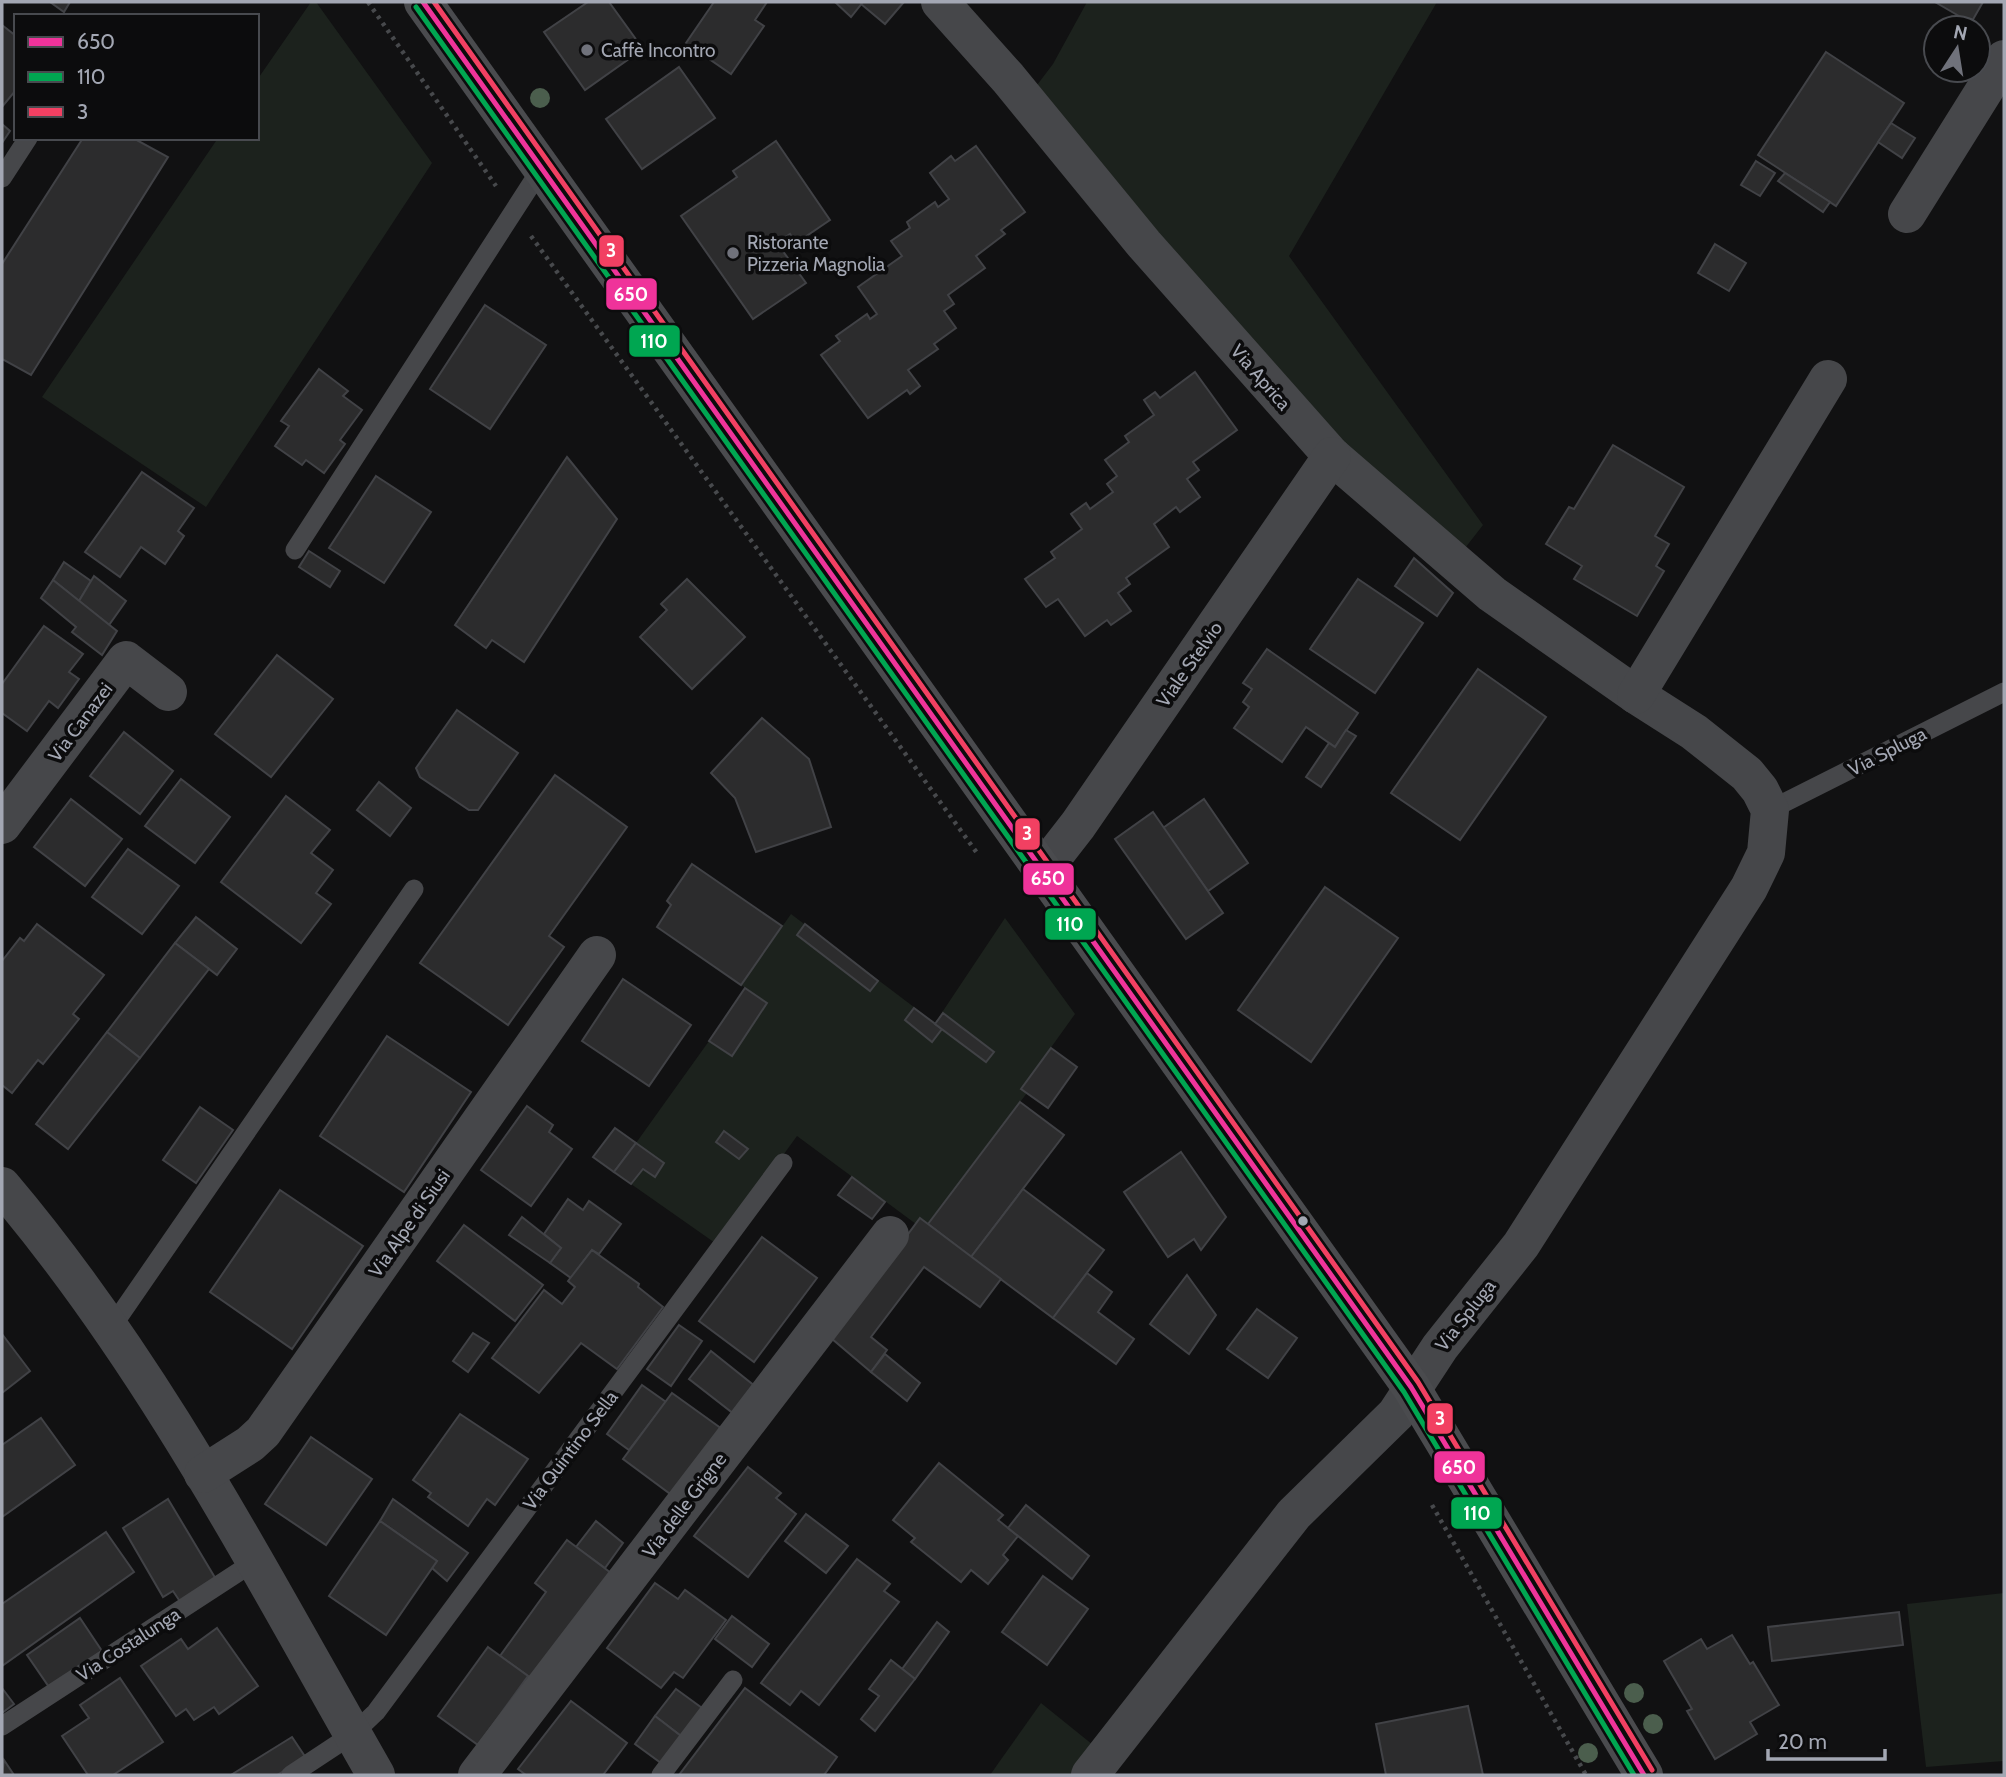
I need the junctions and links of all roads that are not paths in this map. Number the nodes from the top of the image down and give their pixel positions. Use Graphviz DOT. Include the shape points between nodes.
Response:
graph roads {
  1 [pos="422,2"];
  2 [pos="954,7"];
  3 [pos="2004,59"];
  4 [pos="27,140"];
  5 [pos="541,169"];
  6 [pos="2,178"];
  7 [pos="1908,214"];
  8 [pos="1828,379"];
  9 [pos="1332,456"];
  10 [pos="295,550"];
  11 [pos="167,692"];
  12 [pos="2004,692"];
  13 [pos="1636,695"];
  14 [pos="1770,810"];
  15 [pos="2,825"];
  16 [pos="1043,870"];
  17 [pos="414,888"];
  18 [pos="597,955"];
  19 [pos="783,1163"];
  20 [pos="6,1199"];
  21 [pos="890,1235"];
  22 [pos="111,1328"];
  23 [pos="1411,1387"];
  24 [pos="203,1474"];
  25 [pos="254,1562"];
  26 [pos="733,1680"];
  27 [pos="2,1726"];
  28 [pos="353,1734"];
  29 [pos="291,1775"];
  30 [pos="376,1775"];
  31 [pos="477,1775"];
  32 [pos="661,1775"];
  33 [pos="1090,1775"];
  34 [pos="1644,1775"];
  1 -- 5 [label="street"];
  2 -- 9 [label="street, Via Aprica" via="1144,244"];
  3 -- 7 [label="street"];
  4 -- 6 [label="lane"];
  5 -- 10 [label="lane"];
  5 -- 16 [label="street"];
  8 -- 13 [label="street"];
  9 -- 13 [label="street, Via Aprica" via="1492,594"];
  9 -- 16 [label="street, Viale Stelvio"];
  11 -- 15 [label="street, Via Canazei" via="126,660"];
  12 -- 14 [label="lane, Via Spluga"];
  13 -- 14 [label="street" via="1747,774"];
  14 -- 23 [label="street, Via Spluga" via="1766,853 1749,888 1521,1245"];
  16 -- 23 [label="street"];
  17 -- 22 [label="lane"];
  18 -- 24 [label="street, Via Alpe di Siusi" via="263,1432"];
  19 -- 28 [label="lane, Via Quintino Sella" via="376,1712"];
  20 -- 22 [label="street" via="62,1259"];
  21 -- 31 [label="street, Via delle Grigne"];
  22 -- 24 [label="street"];
  23 -- 33 [label="street, Via Spluga" via="1386,1426 1294,1514"];
  23 -- 34 [label="street"];
  24 -- 25 [label="street"];
  25 -- 27 [label="lane, Via Costalunga"];
  25 -- 28 [label="street"];
  26 -- 32 [label="lane"];
  28 -- 29 [label="lane, Via Quintino Sella"];
  28 -- 30 [label="street"];
}
